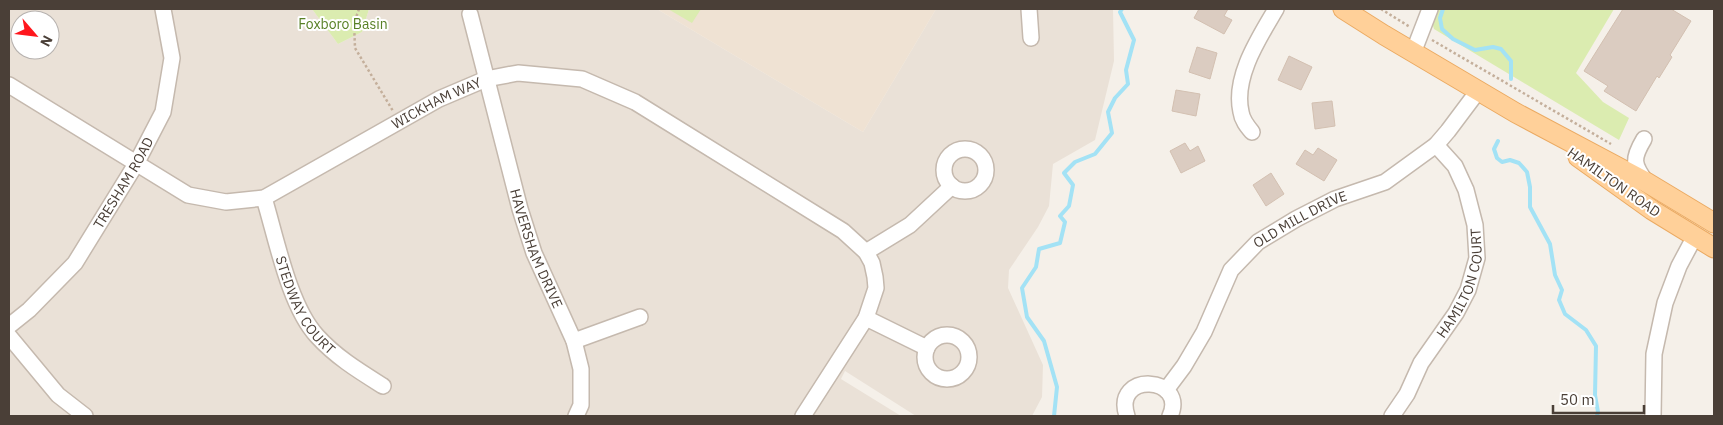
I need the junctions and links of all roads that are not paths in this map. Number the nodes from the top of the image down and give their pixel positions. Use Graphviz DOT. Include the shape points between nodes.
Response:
graph roads {
  1 [pos="163,9"];
  2 [pos="1029,9"];
  3 [pos="1276,9"];
  4 [pos="1343,9"];
  5 [pos="1430,9"];
  6 [pos="470,14"];
  7 [pos="1031,38"];
  8 [pos="1413,53"];
  9 [pos="486,79"];
  10 [pos="9,85"];
  11 [pos="1478,91"];
  12 [pos="1516,114"];
  13 [pos="1252,132"];
  14 [pos="1644,139"];
  15 [pos="1436,145"];
  16 [pos="136,164"];
  17 [pos="1646,182"];
  18 [pos="952,186"];
  19 [pos="264,198"];
  20 [pos="1714,223"];
  21 [pos="1695,236"];
  22 [pos="1714,248"];
  23 [pos="866,252"];
  24 [pos="640,317"];
  25 [pos="866,318"];
  26 [pos="9,326"];
  27 [pos="9,336"];
  28 [pos="574,341"];
  29 [pos="927,348"];
  30 [pos="384,386"];
  31 [pos="1166,390"];
  32 [pos="85,416"];
  33 [pos="576,416"];
  34 [pos="804,416"];
  35 [pos="1128,416"];
  36 [pos="1170,416"];
  37 [pos="1392,416"];
  38 [pos="1653,416"];
  1 -- 16 [label="street, TRESHAM ROAD" via="172,58 163,112"];
  2 -- 7 [label="street"];
  3 -- 13 [label="street" via="1250,56 1240,90 1241,113"];
  4 -- 8 [label="main road, HAMILTON ROAD"];
  5 -- 8 [label="street"];
  6 -- 9 [label="street, HAVERSHAM DRIVE"];
  8 -- 11 [label="main road, HAMILTON ROAD"];
  9 -- 19 [label="street, WICKHAM WAY" via="439,99"];
  9 -- 23 [label="street, WICKHAM WAY" via="518,73 582,79 635,102 843,231"];
  9 -- 28 [label="street, HAVERSHAM DRIVE" via="534,253"];
  10 -- 16 [label="street, WICKHAM WAY"];
  11 -- 12 [label="main road, HAMILTON ROAD"];
  11 -- 15 [label="street, OLD MILL DRIVE"];
  12 -- 17 [label="main road, HAMILTON ROAD"];
  12 -- 21 [label="main road, HAMILTON ROAD" via="1652,210"];
  14 -- 17 [label="street" via="1635,159"];
  15 -- 31 [label="street, OLD MILL DRIVE" via="1385,182 1335,199 1258,242 1231,270 1204,332"];
  15 -- 37 [label="street, HAMILTON COURT" via="1455,166 1466,190 1475,225 1476,258 1468,290 1460,306 1421,363 1407,394"];
  16 -- 19 [label="street, WICKHAM WAY" via="188,195 226,202"];
  16 -- 26 [label="street, TRESHAM ROAD" via="75,262"];
  17 -- 20 [label="main road, HAMILTON ROAD"];
  18 -- 23 [label="street" via="910,225"];
  19 -- 30 [label="street, STEDWAY COURT" via="295,299 315,334 341,359"];
  21 -- 22 [label="main road, HAMILTON ROAD"];
  21 -- 38 [label="street" via="1665,303 1654,354"];
  23 -- 25 [label="street" via="872,263 876,288"];
  24 -- 28 [label="street"];
  25 -- 29 [label="street"];
  25 -- 34 [label="street"];
  27 -- 32 [label="street" via="58,395"];
  28 -- 33 [label="street, HAVERSHAM DRIVE" via="581,369 580,405"];
  31 -- 35 [label="street" via="1153,383 1138,385 1128,396"];
  31 -- 36 [label="street" via="1171,397"];
}
